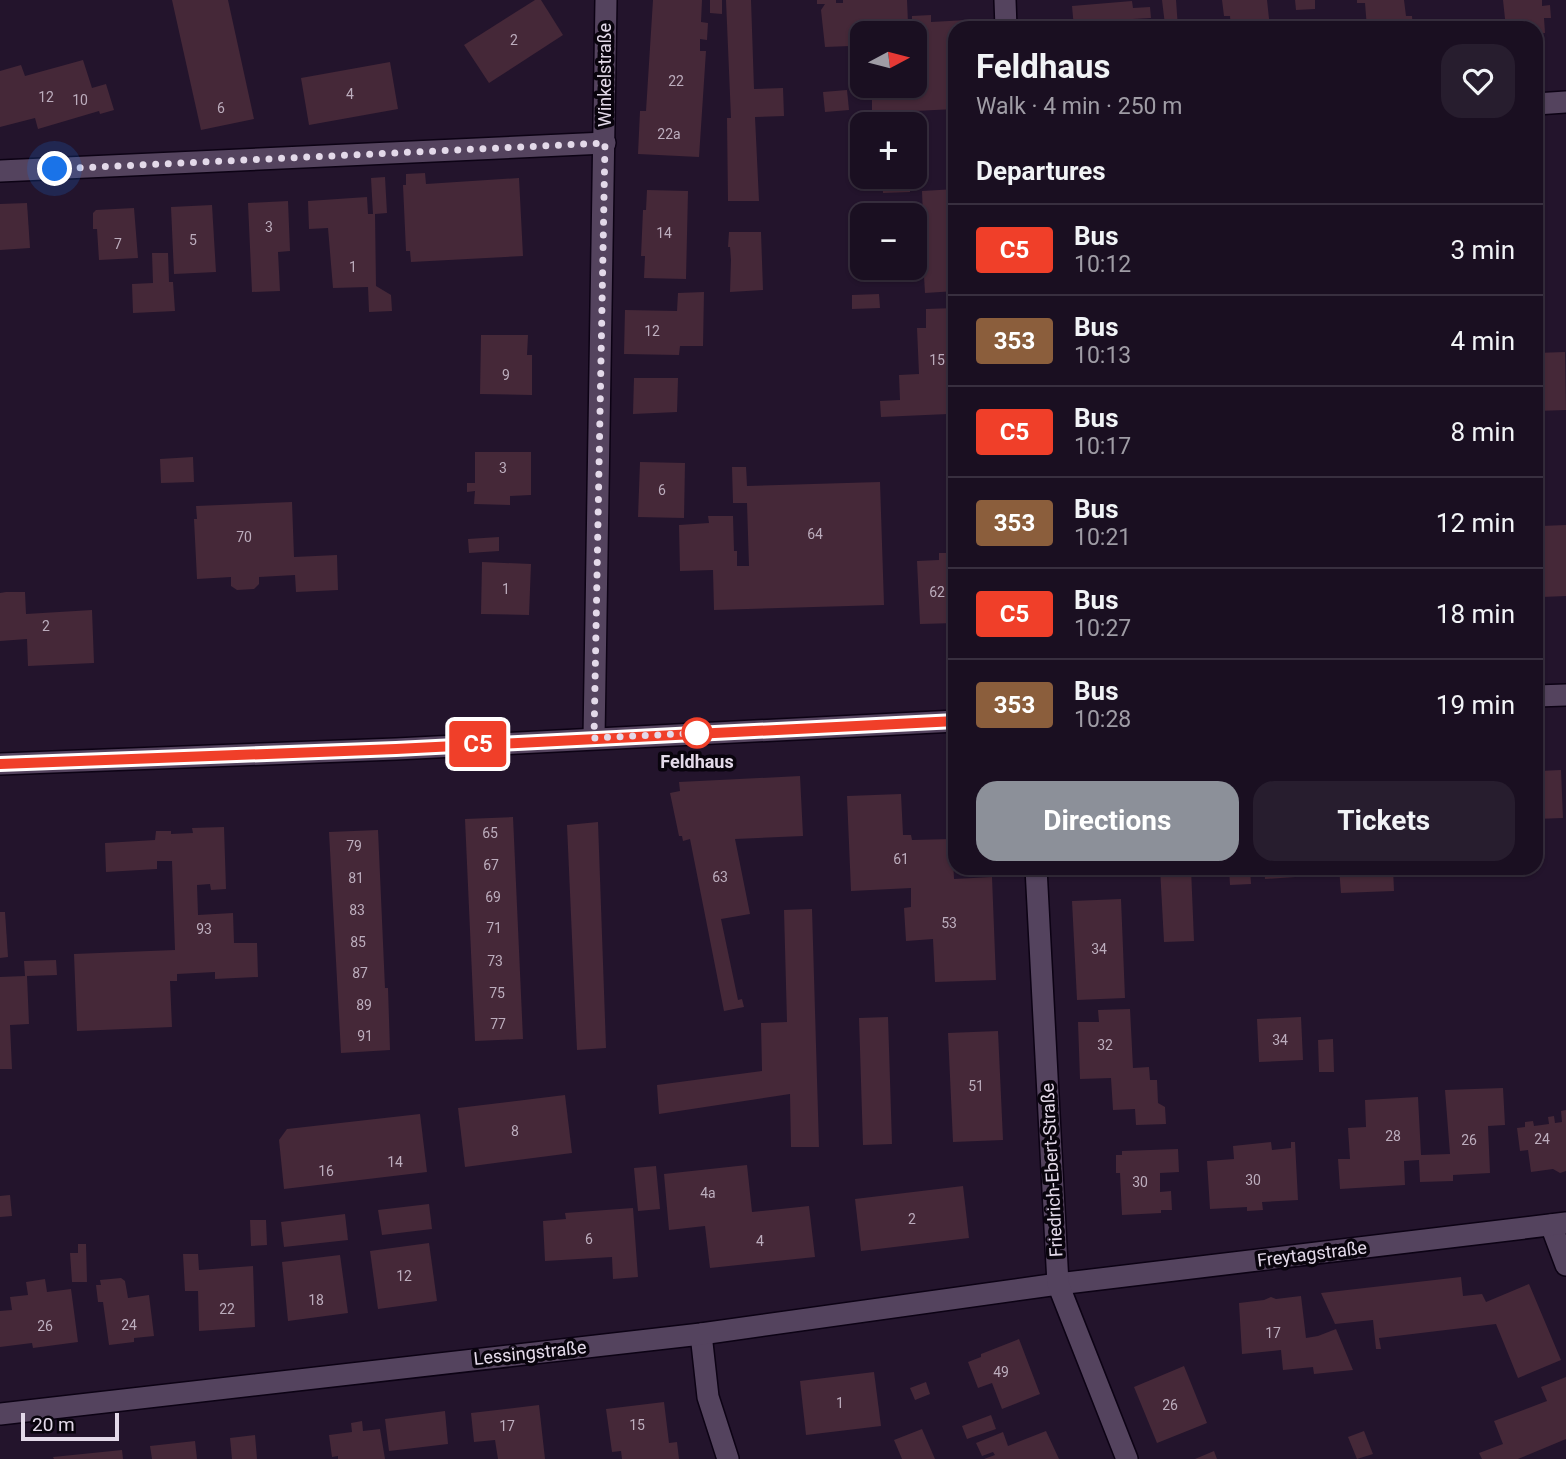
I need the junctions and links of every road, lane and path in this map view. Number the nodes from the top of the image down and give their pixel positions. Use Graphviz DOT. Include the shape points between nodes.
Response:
graph roads {
  1 [pos="606,0"];
  2 [pos="1005,0"];
  3 [pos="1006,21"];
  4 [pos="1566,102"];
  5 [pos="1543,104"];
  6 [pos="605,143"];
  7 [pos="0,172"];
  8 [pos="1566,695"];
  9 [pos="1543,696"];
  10 [pos="948,721"];
  11 [pos="594,738"];
  12 [pos="0,764"];
  13 [pos="1036,875"];
  14 [pos="1559,1224"];
  15 [pos="1566,1265"];
  16 [pos="1058,1284"];
  17 [pos="701,1334"];
  18 [pos="0,1414"];
  19 [pos="728,1459"];
  20 [pos="1127,1459"];
  1 -- 6 [label="street, Winkelstraße"];
  2 -- 3 [label="street"];
  4 -- 5 [label="street"];
  6 -- 7 [label="street"];
  6 -- 11 [label="street, Winkelstraße"];
  8 -- 9 [label="street"];
  10 -- 11 [label="street"];
  11 -- 12 [label="street"];
  13 -- 16 [label="street, Friedrich-Ebert-Straße"];
  14 -- 15 [label="street"];
  14 -- 16 [label="street, Freytagstraße"];
  16 -- 17 [label="street, Lessingstraße"];
  16 -- 20 [label="street, Friedrich-Ebert-Straße"];
  17 -- 18 [label="street, Lessingstraße"];
  17 -- 19 [label="street" via="708,1397"];
}
